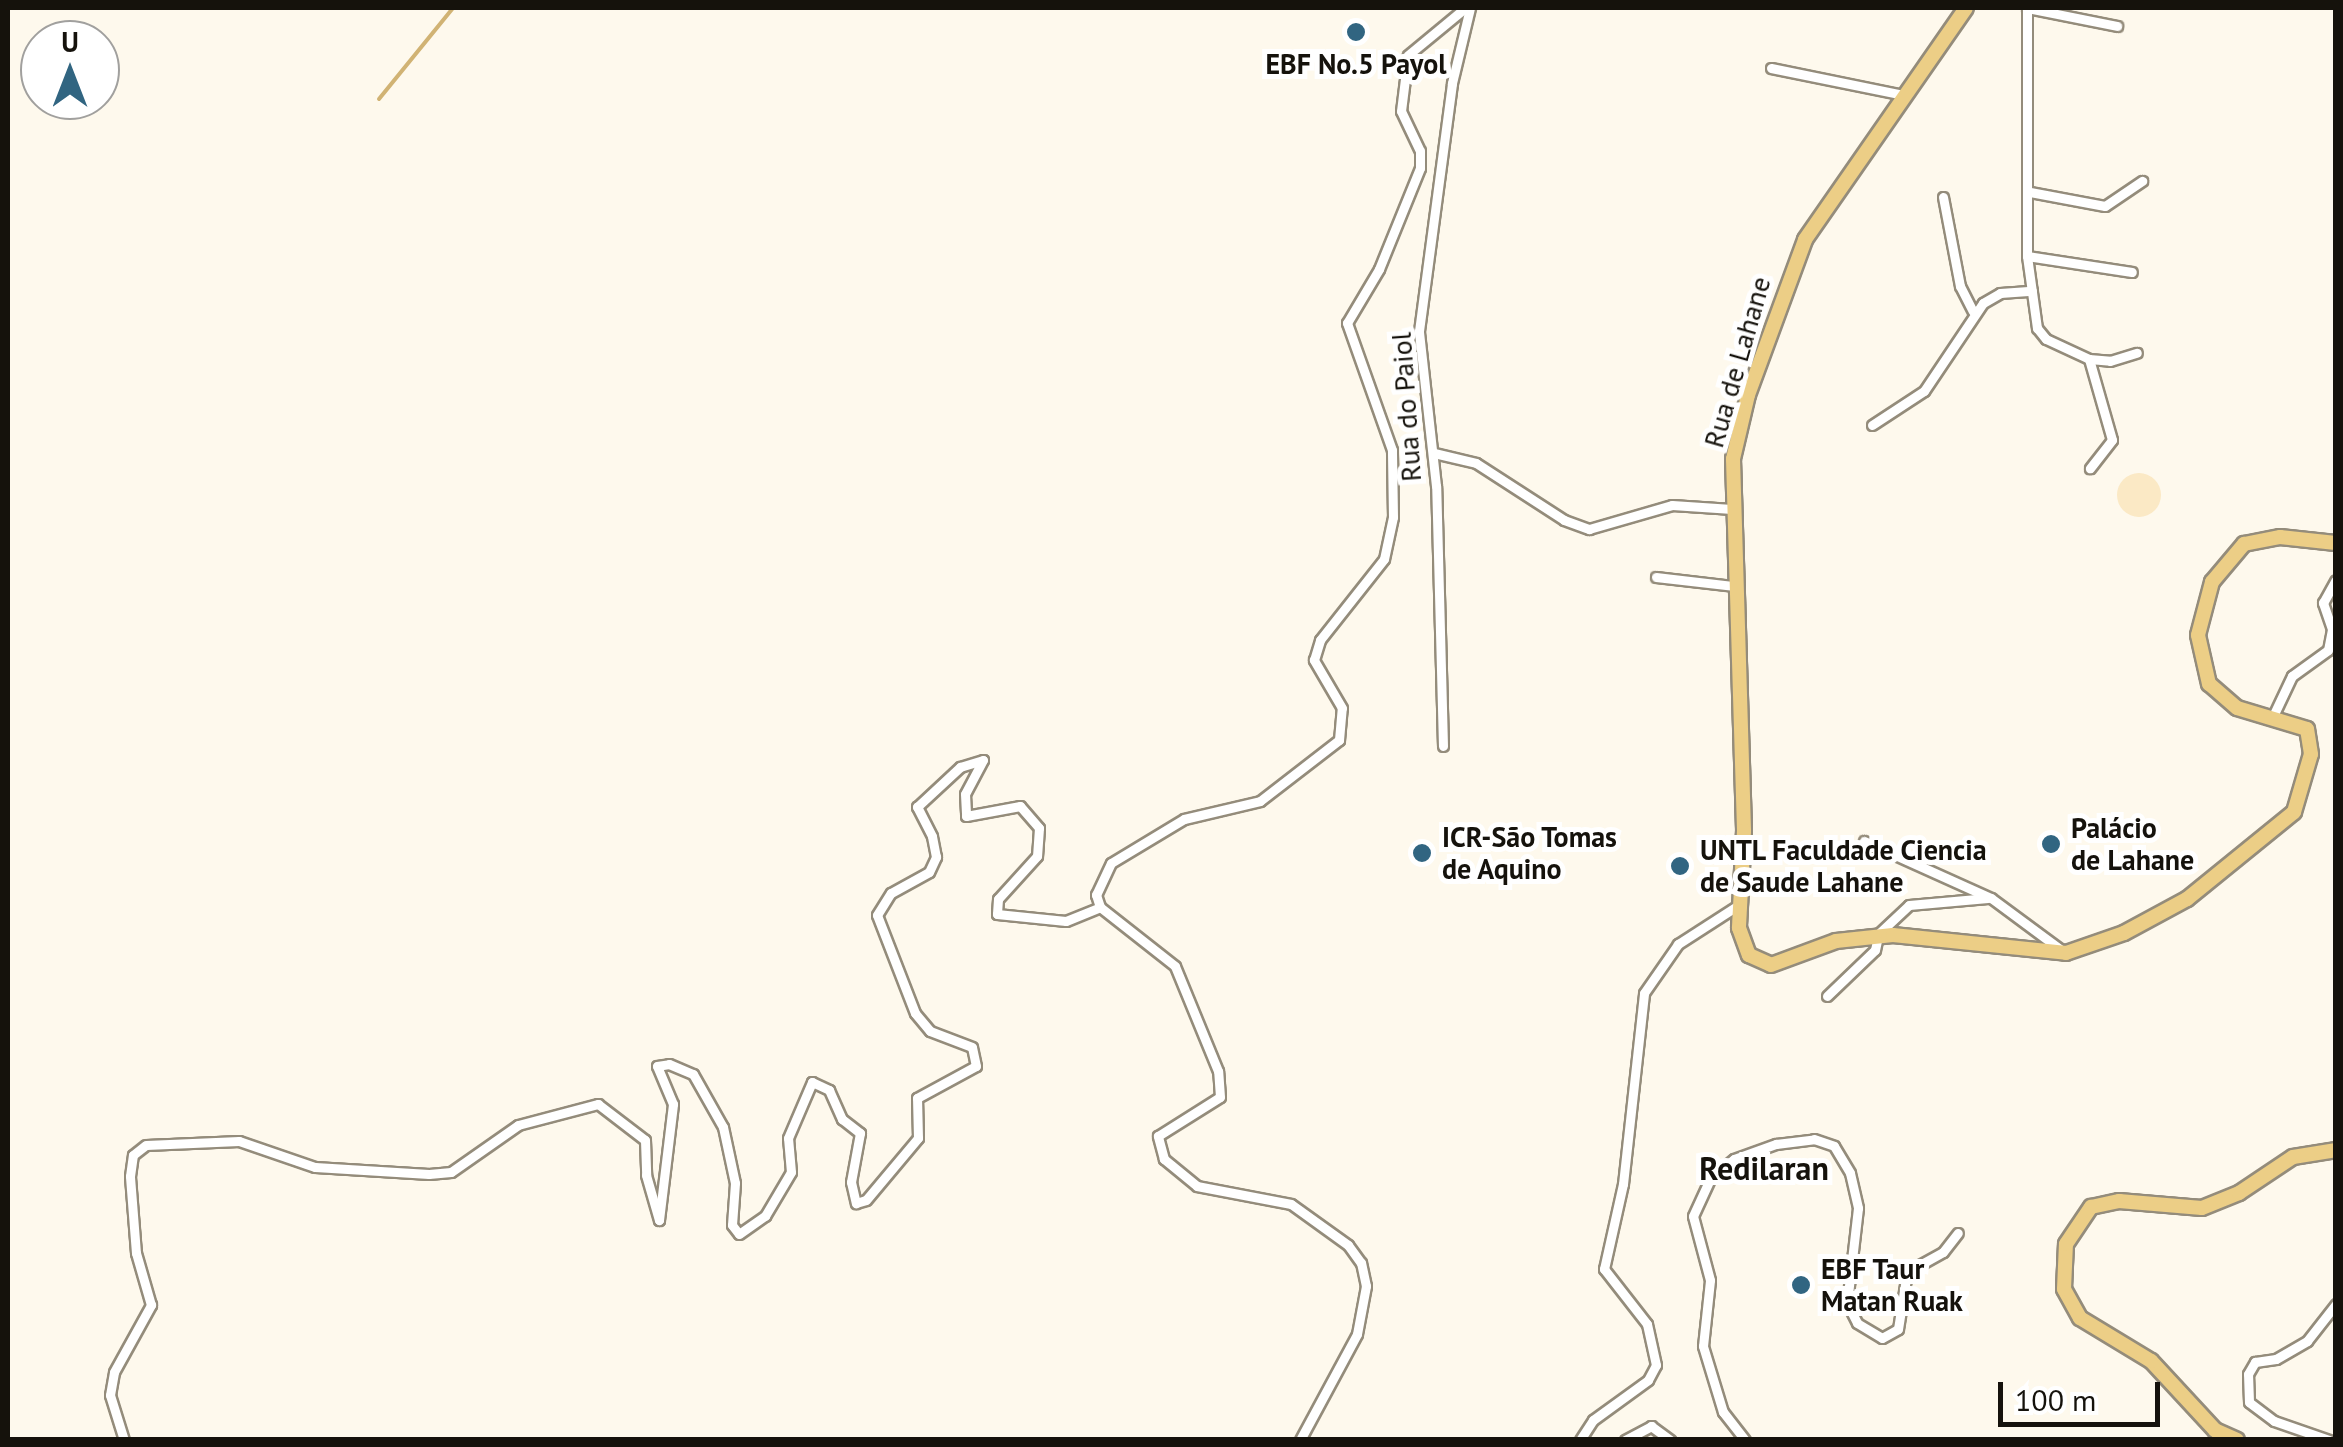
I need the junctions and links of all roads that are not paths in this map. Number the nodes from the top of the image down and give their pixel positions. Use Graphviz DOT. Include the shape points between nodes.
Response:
graph roads {
  1 [pos="1468,8"];
  2 [pos="1966,8"];
  3 [pos="2027,8"];
  4 [pos="2117,26"];
  5 [pos="1770,68"];
  6 [pos="1904,95"];
  7 [pos="2142,181"];
  8 [pos="2030,192"];
  9 [pos="1943,196"];
  10 [pos="2027,256"];
  11 [pos="2132,272"];
  12 [pos="2032,291"];
  13 [pos="1974,311"];
  14 [pos="2138,353"];
  15 [pos="2090,359"];
  16 [pos="1872,425"];
  17 [pos="1434,454"];
  18 [pos="2090,468"];
  19 [pos="1732,509"];
  20 [pos="2336,543"];
  21 [pos="1656,577"];
  22 [pos="2336,580"];
  23 [pos="1734,586"];
  24 [pos="2274,714"];
  25 [pos="1443,746"];
  26 [pos="1864,841"];
  27 [pos="1991,898"];
  28 [pos="1740,904"];
  29 [pos="1100,907"];
  30 [pos="1876,936"];
  31 [pos="2066,953"];
  32 [pos="1827,996"];
  33 [pos="2336,1150"];
  34 [pos="1958,1233"];
  35 [pos="2336,1304"];
  36 [pos="124,1440"];
  37 [pos="1300,1440"];
  38 [pos="1580,1440"];
  39 [pos="1625,1440"];
  40 [pos="1670,1440"];
  41 [pos="1745,1440"];
  42 [pos="2237,1440"];
  43 [pos="2328,1440"];
  1 -- 17 [label="street, Rua do Paiol" via="1420,332"];
  1 -- 29 [label="street" via="1408,56 1401,111 1420,151 1420,168 1379,268 1347,323 1392,450 1393,517 1384,558 1320,640 1314,660 1342,708 1338,740 1260,801 1184,819 1111,864 1096,894"];
  2 -- 6 [label="main road, Rua de Lahane"];
  3 -- 4 [label="street"];
  3 -- 8 [label="street"];
  5 -- 6 [label="street"];
  6 -- 19 [label="main road, Rua de Lahane" via="1790,272 1748,395 1733,460"];
  7 -- 8 [label="street" via="2104,206"];
  8 -- 10 [label="street"];
  9 -- 13 [label="street" via="1960,286"];
  10 -- 11 [label="street"];
  10 -- 12 [label="street"];
  12 -- 13 [label="street" via="2000,293"];
  12 -- 15 [label="street" via="2037,328 2046,340"];
  13 -- 16 [label="street" via="1924,391"];
  14 -- 15 [label="street" via="2110,362"];
  15 -- 18 [label="street" via="2112,440"];
  17 -- 19 [label="street" via="1468,460 1590,529 1672,505"];
  17 -- 25 [label="street, Rua do Paiol"];
  19 -- 23 [label="main road, Rua de Lahane"];
  20 -- 24 [label="main road" via="2280,537 2244,544 2212,582 2198,635 2200,668 2225,702"];
  21 -- 23 [label="street"];
  22 -- 24 [label="street" via="2323,604 2332,642 2292,676"];
  23 -- 28 [label="main road, Rua de Lahane" via="1744,830"];
  24 -- 31 [label="main road" via="2296,722 2310,738 2303,796 2278,829 2188,899 2124,933"];
  26 -- 27 [label="street"];
  27 -- 30 [label="street" via="1910,905"];
  27 -- 31 [label="street"];
  28 -- 30 [label="main road, Rua de Lahane" via="1744,944 1760,964"];
  28 -- 38 [label="street" via="1678,944 1644,993 1623,1184 1604,1268 1647,1324 1656,1365 1648,1380 1592,1420"];
  29 -- 36 [label="street" via="1066,921 997,914 998,899 1037,856 1039,828 1020,806 966,816 965,794 980,758 926,798 917,807 936,857 929,872 880,902 877,914 915,1014 930,1030 972,1047 976,1066 917,1098 918,1138 866,1200 856,1203 851,1182 860,1133 842,1119 829,1090 812,1082 792,1124 791,1172 765,1216 739,1234 732,1225 735,1183 723,1126 693,1074 669,1064 657,1066 672,1104 659,1220 646,1175 645,1140 598,1104 518,1126 466,1163 430,1174 315,1167 239,1141 146,1144 133,1155 130,1176 136,1253 151,1305 114,1372 110,1395"];
  29 -- 37 [label="street" via="1175,966 1218,1071 1220,1097 1158,1136 1164,1159 1197,1186 1291,1204 1361,1262 1366,1286 1357,1334"];
  30 -- 31 [label="main road"];
  30 -- 32 [label="street" via="1875,950"];
  33 -- 42 [label="main road" via="2293,1157 2239,1193 2202,1208 2119,1201 2091,1207 2066,1244 2064,1289 2080,1318 2151,1361 2214,1430"];
  34 -- 41 [label="street" via="1944,1252 1908,1272 1898,1328 1882,1338 1857,1323 1847,1304 1858,1208 1850,1172 1834,1146 1802,1139 1762,1147 1710,1178 1693,1216 1710,1280 1703,1346 1724,1412"];
  35 -- 43 [label="street" via="2308,1341 2255,1362 2248,1374 2250,1402 2274,1421"];
  39 -- 40 [label="street" via="1651,1426"];
}
